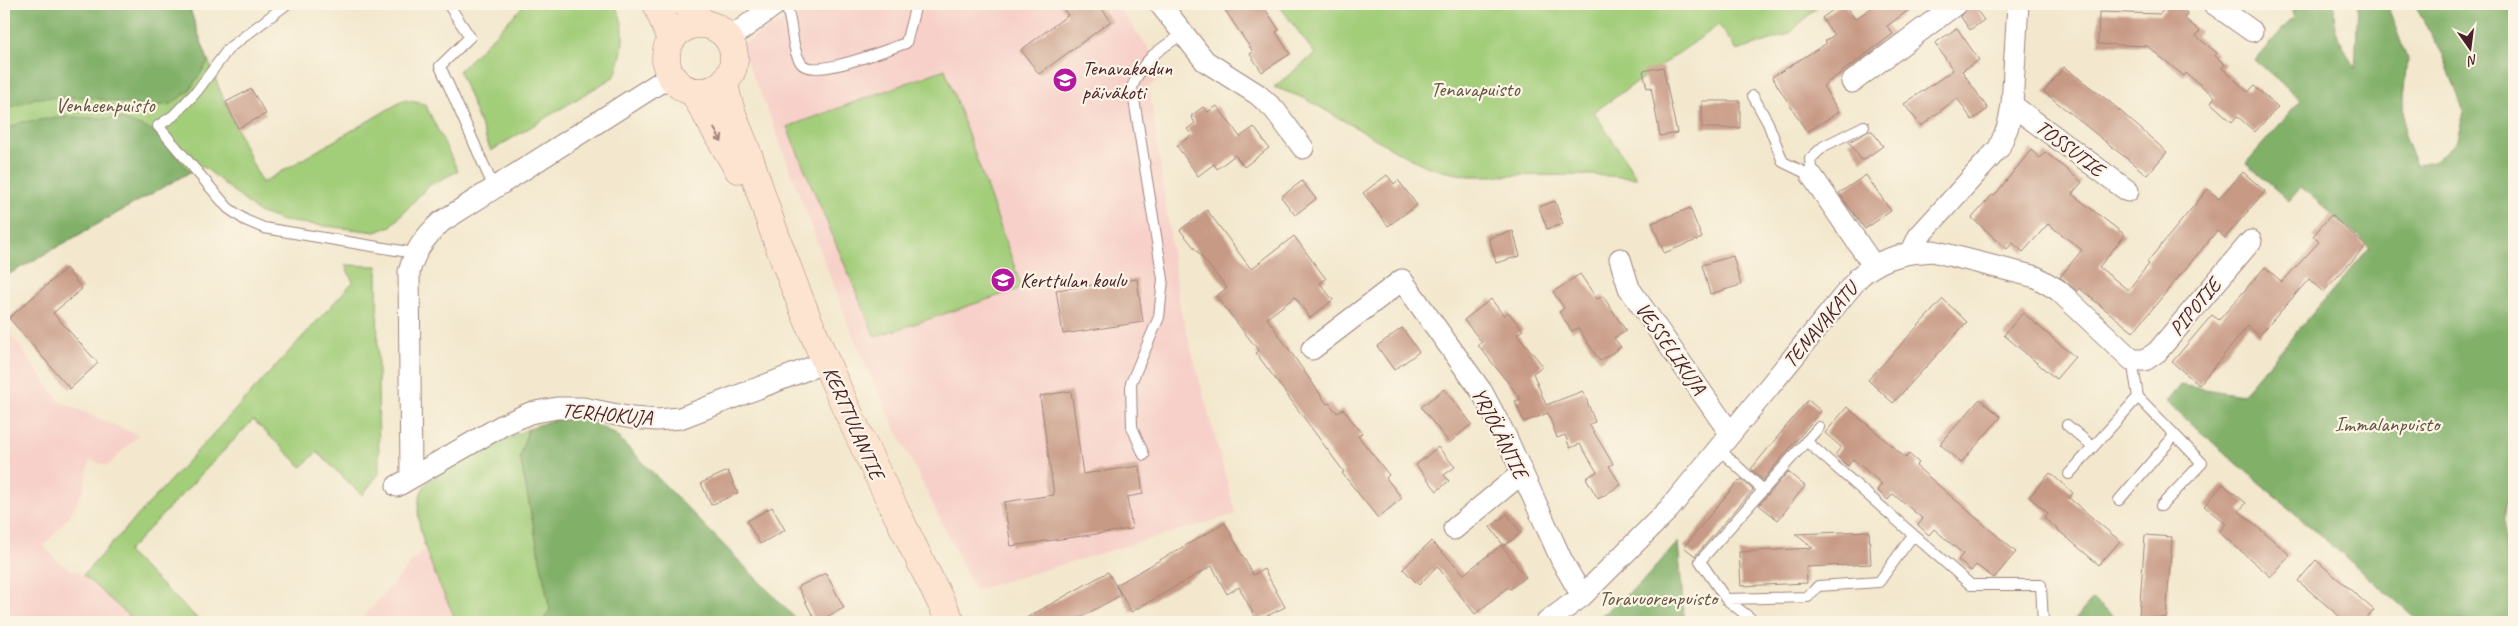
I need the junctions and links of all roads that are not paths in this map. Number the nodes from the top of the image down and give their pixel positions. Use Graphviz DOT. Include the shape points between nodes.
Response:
graph roads {
  1 [pos="287,4"];
  2 [pos="448,4"];
  3 [pos="657,4"];
  4 [pos="686,4"];
  5 [pos="776,4"];
  6 [pos="786,4"];
  7 [pos="916,4"];
  8 [pos="1160,4"];
  9 [pos="1956,4"];
  10 [pos="2018,4"];
  11 [pos="2214,4"];
  12 [pos="704,24"];
  13 [pos="2252,31"];
  14 [pos="1183,34"];
  15 [pos="671,40"];
  16 [pos="729,40"];
  17 [pos="670,76"];
  18 [pos="1852,82"];
  19 [pos="724,83"];
  20 [pos="694,92"];
  21 [pos="1753,96"];
  22 [pos="2012,105"];
  23 [pos="1864,126"];
  24 [pos="1303,148"];
  25 [pos="1812,176"];
  26 [pos="494,188"];
  27 [pos="2128,191"];
  28 [pos="768,218"];
  29 [pos="2251,241"];
  30 [pos="414,253"];
  31 [pos="1911,253"];
  32 [pos="1620,259"];
  33 [pos="1874,265"];
  34 [pos="1312,349"];
  35 [pos="2132,360"];
  36 [pos="826,362"];
  37 [pos="2138,397"];
  38 [pos="2067,424"];
  39 [pos="1819,427"];
  40 [pos="2174,436"];
  41 [pos="1806,441"];
  42 [pos="1725,442"];
  43 [pos="2093,447"];
  44 [pos="1144,455"];
  45 [pos="1522,474"];
  46 [pos="2069,474"];
  47 [pos="1762,489"];
  48 [pos="2118,500"];
  49 [pos="2161,506"];
  50 [pos="1454,529"];
  51 [pos="1913,536"];
  52 [pos="1582,596"];
  53 [pos="1726,600"];
  54 [pos="951,622"];
  55 [pos="1548,622"];
  56 [pos="1756,622"];
  57 [pos="2043,622"];
  1 -- 30 [label="lane" via="228,48 197,91 173,116 158,126 228,208 245,220 264,228"];
  2 -- 26 [label="lane" via="470,37 440,66"];
  3 -- 15 [label="street"];
  4 -- 12 [label="street"];
  5 -- 16 [label="street"];
  6 -- 7 [label="lane" via="796,53 801,64 810,70 832,67 906,43"];
  8 -- 14 [label="street"];
  9 -- 18 [label="street"];
  10 -- 22 [label="street"];
  11 -- 13 [label="street"];
  12 -- 15 [label="street" via="685,27"];
  12 -- 16 [label="street" via="722,32"];
  14 -- 24 [label="street" via="1204,60 1274,109"];
  14 -- 44 [label="lane" via="1140,68 1132,87 1163,279 1159,317 1132,383 1132,427"];
  15 -- 17 [label="street" via="665,58"];
  16 -- 19 [label="street" via="734,64"];
  17 -- 20 [label="street" via="676,84"];
  17 -- 26 [label="street"];
  19 -- 20 [label="street" via="713,90"];
  19 -- 28 [label="street, KERTTULANTIE" via="734,123"];
  20 -- 28 [label="street, KERTTULANTIE, one-way"];
  21 -- 25 [label="lane" via="1784,162"];
  22 -- 27 [label="street, TOSSUTIE"];
  22 -- 31 [label="street" via="1999,148 1919,236"];
  23 -- 25 [label="lane" via="1824,146 1810,160"];
  25 -- 33 [label="street"];
  26 -- 30 [label="street" via="441,222"];
  28 -- 36 [label="street, KERTTULANTIE"];
  29 -- 35 [label="street, PIPOTIE" via="2157,352 2145,360"];
  30 -- 36 [label="street, TERHOKUJA" via="409,272 404,481 530,413 583,408 632,418 680,418"];
  31 -- 33 [label="street, TENAVAKATU" via="1893,256"];
  31 -- 35 [label="street, TENAVAKATU" via="1934,252 2036,277 2058,290"];
  32 -- 42 [label="street, VESSELIKUJA" via="1629,288"];
  33 -- 42 [label="street, TENAVAKATU" via="1859,278"];
  34 -- 45 [label="street, YRJÖLÄNTIE" via="1402,280 1482,392"];
  35 -- 37 [label="lane"];
  36 -- 54 [label="street, KERTTULANTIE" via="865,453"];
  37 -- 40 [label="lane"];
  37 -- 43 [label="lane"];
  38 -- 43 [label="lane"];
  39 -- 41 [label="lane"];
  40 -- 48 [label="lane"];
  40 -- 49 [label="lane" via="2202,463"];
  41 -- 47 [label="lane"];
  41 -- 51 [label="lane"];
  42 -- 47 [label="lane"];
  42 -- 52 [label="street, TENAVAKATU" via="1669,509"];
  43 -- 46 [label="lane"];
  45 -- 50 [label="street"];
  45 -- 52 [label="street, YRJÖLÄNTIE" via="1562,561"];
  47 -- 53 [label="lane" via="1700,561"];
  51 -- 53 [label="lane" via="1879,582 1818,586 1808,597"];
  51 -- 57 [label="lane" via="1971,585 2041,585"];
  52 -- 55 [label="street, TENAVAKATU"];
  53 -- 56 [label="lane"];
}
